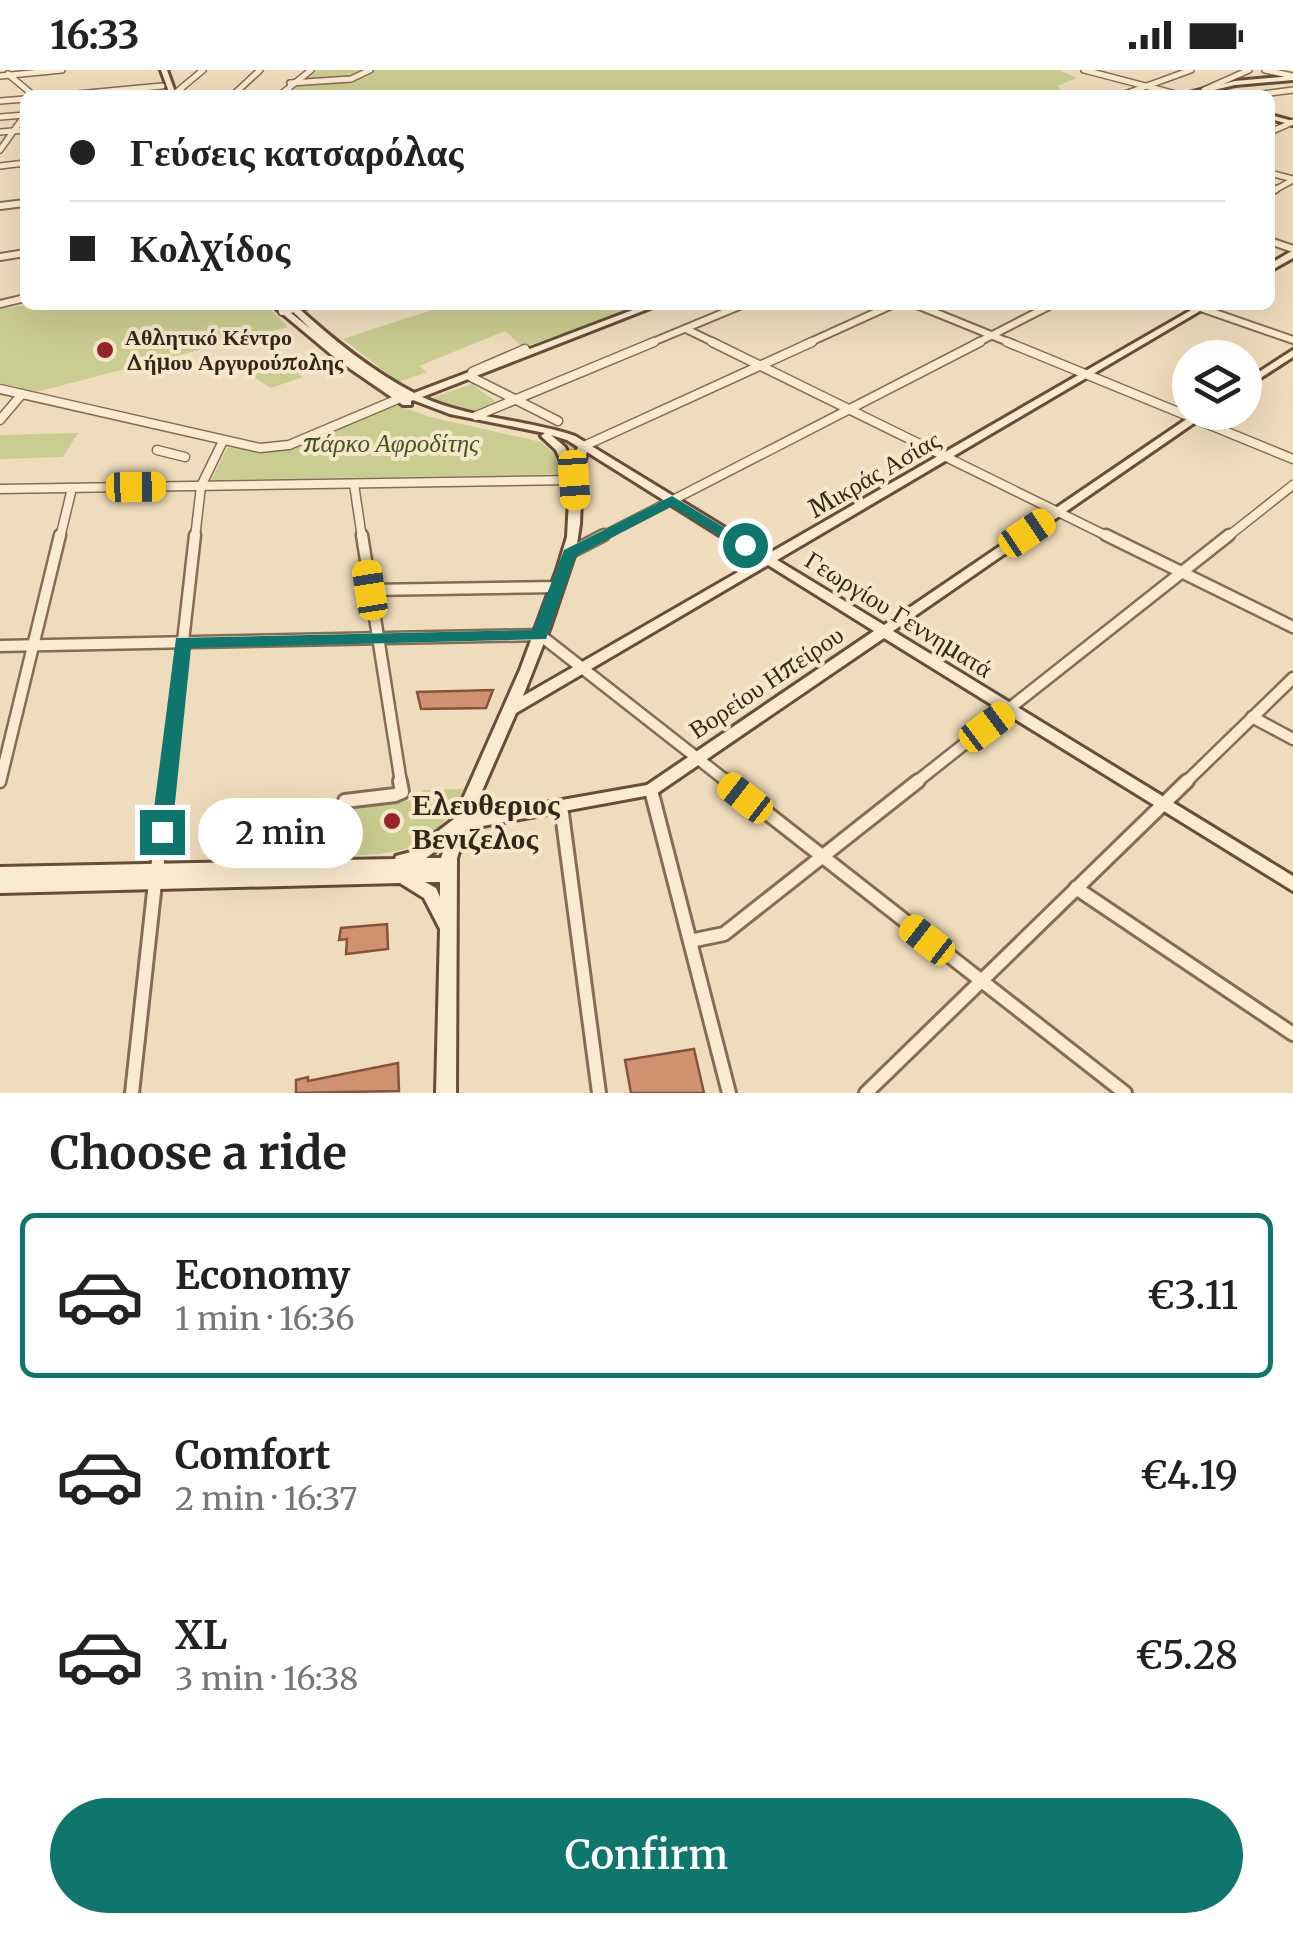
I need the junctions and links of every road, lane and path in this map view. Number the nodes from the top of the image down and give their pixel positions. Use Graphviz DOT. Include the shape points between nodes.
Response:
graph roads {
  1 [pos="62,70"];
  2 [pos="161,70"];
  3 [pos="203,70"];
  4 [pos="260,70"];
  5 [pos="312,70"];
  6 [pos="370,70"];
  7 [pos="1084,70"];
  8 [pos="1190,70"];
  9 [pos="1249,70"];
  10 [pos="1266,70"];
  11 [pos="4,73"];
  12 [pos="1293,77"];
  13 [pos="1226,80"];
  14 [pos="187,83"];
  15 [pos="1235,83"];
  16 [pos="290,84"];
  17 [pos="166,86"];
  18 [pos="1147,86"];
  19 [pos="26,90"];
  20 [pos="122,90"];
  21 [pos="166,90"];
  22 [pos="169,90"];
  23 [pos="179,90"];
  24 [pos="238,90"];
  25 [pos="285,90"];
  26 [pos="1136,90"];
  27 [pos="1163,90"];
  28 [pos="1204,90"];
  29 [pos="20,122"];
  30 [pos="20,130"];
  31 [pos="14,131"];
  32 [pos="0,132"];
  33 [pos="0,150"];
  34 [pos="287,310"];
  35 [pos="288,310"];
  36 [pos="641,310"];
  37 [pos="730,310"];
  38 [pos="881,310"];
  39 [pos="929,310"];
  40 [pos="1040,310"];
  41 [pos="1193,310"];
  42 [pos="1211,310"];
  43 [pos="686,329"];
  44 [pos="990,336"];
  45 [pos="1293,340"];
  46 [pos="525,349"];
  47 [pos="1293,353"];
  48 [pos="760,365"];
  49 [pos="1262,374"];
  50 [pos="1086,376"];
  51 [pos="471,377"];
  52 [pos="0,389"];
  53 [pos="22,394"];
  54 [pos="414,398"];
  55 [pos="398,399"];
  56 [pos="517,399"];
  57 [pos="1172,406"];
  58 [pos="849,409"];
  59 [pos="476,416"];
  60 [pos="0,418"];
  61 [pos="558,421"];
  62 [pos="1179,430"];
  63 [pos="1230,430"];
  64 [pos="546,436"];
  65 [pos="223,441"];
  66 [pos="584,446"];
  67 [pos="158,450"];
  68 [pos="185,457"];
  69 [pos="947,457"];
  70 [pos="1293,459"];
  71 [pos="574,480"];
  72 [pos="354,484"];
  73 [pos="1293,485"];
  74 [pos="201,486"];
  75 [pos="72,488"];
  76 [pos="0,489"];
  77 [pos="672,500"];
  78 [pos="1058,512"];
  79 [pos="569,553"];
  80 [pos="770,560"];
  81 [pos="1182,573"];
  82 [pos="557,587"];
  83 [pos="370,590"];
  84 [pos="1293,627"];
  85 [pos="883,630"];
  86 [pos="540,635"];
  87 [pos="376,638"];
  88 [pos="182,642"];
  89 [pos="0,646"];
  90 [pos="33,646"];
  91 [pos="582,668"];
  92 [pos="1293,678"];
  93 [pos="510,709"];
  94 [pos="1010,709"];
  95 [pos="1252,717"];
  96 [pos="1293,740"];
  97 [pos="694,758"];
  98 [pos="0,782"];
  99 [pos="651,790"];
  100 [pos="1163,804"];
  101 [pos="561,806"];
  102 [pos="458,824"];
  103 [pos="821,858"];
  104 [pos="330,866"];
  105 [pos="448,870"];
  106 [pos="394,871"];
  107 [pos="0,874"];
  108 [pos="156,876"];
  109 [pos="1293,884"];
  110 [pos="0,886"];
  111 [pos="1076,888"];
  112 [pos="448,930"];
  113 [pos="690,942"];
  114 [pos="980,982"];
  115 [pos="1293,1034"];
  116 [pos="132,1093"];
  117 [pos="446,1093"];
  118 [pos="599,1093"];
  119 [pos="729,1093"];
  120 [pos="866,1093"];
  121 [pos="1124,1093"];
  1 -- 11 [label="street"];
  2 -- 17 [label="street"];
  3 -- 14 [label="street"];
  4 -- 24 [label="street"];
  5 -- 16 [label="street"];
  6 -- 16 [label="street" via="351,79"];
  7 -- 18 [label="street"];
  8 -- 18 [label="street"];
  9 -- 13 [label="street"];
  10 -- 12 [label="street"];
  11 -- 19 [label="street"];
  12 -- 15 [label="street"];
  13 -- 15 [label="street"];
  13 -- 28 [label="street"];
  14 -- 17 [label="street"];
  14 -- 23 [label="street"];
  15 -- 28 [label="street"];
  16 -- 25 [label="street"];
  17 -- 20 [label="street"];
  17 -- 21 [label="street"];
  17 -- 22 [label="street"];
  18 -- 26 [label="street"];
  18 -- 27 [label="street"];
  29 -- 31 [label="street"];
  30 -- 31 [label="street"];
  31 -- 32 [label="street"];
  31 -- 33 [label="street"];
  34 -- 55 [label="street, Γεωργίου Γεννηματά"];
  35 -- 54 [label="street"];
  36 -- 51 [label="street"];
  37 -- 43 [label="street"];
  38 -- 48 [label="street"];
  39 -- 44 [label="street"];
  40 -- 44 [label="street"];
  41 -- 50 [label="street, Μικράς Ασίας"];
  42 -- 45 [label="street"];
  43 -- 48 [label="street"];
  43 -- 56 [label="street"];
  44 -- 50 [label="street"];
  44 -- 58 [label="street"];
  46 -- 51 [label="street"];
  47 -- 49 [label="street"];
  48 -- 58 [label="street"];
  48 -- 66 [label="street"];
  50 -- 57 [label="street"];
  50 -- 69 [label="street, Μικράς Ασίας"];
  51 -- 54 [label="street"];
  51 -- 56 [label="street"];
  52 -- 53 [label="street"];
  53 -- 60 [label="street"];
  53 -- 65 [label="street"];
  54 -- 55 [label="street"];
  54 -- 59 [label="street, Γεωργίου Γεννηματά"];
  55 -- 64 [label="street, Γεωργίου Γεννηματά"];
  55 -- 65 [label="street" via="280,448"];
  56 -- 59 [label="street"];
  56 -- 61 [label="street"];
  58 -- 69 [label="street"];
  58 -- 77 [label="street"];
  59 -- 66 [label="street, Γεωργίου Γεννηματά" via="531,426"];
  62 -- 78 [label="street, Βορείου Ηπείρου"];
  63 -- 70 [label="street"];
  64 -- 66 [label="street, Γεωργίου Γεννηματά"];
  64 -- 71 [label="street" via="561,449"];
  65 -- 74 [label="street"];
  66 -- 71 [label="street"];
  66 -- 77 [label="street, Γεωργίου Γεννηματά"];
  67 -- 68 [label="street"];
  69 -- 78 [label="street"];
  69 -- 80 [label="street, Μικράς Ασίας"];
  71 -- 72 [label="street"];
  71 -- 79 [label="street" via="576,524"];
  72 -- 74 [label="street"];
  72 -- 83 [label="street"];
  73 -- 81 [label="street"];
  74 -- 75 [label="street"];
  74 -- 88 [label="street"];
  75 -- 76 [label="street"];
  75 -- 90 [label="street"];
  77 -- 79 [label="street"];
  77 -- 80 [label="street, Γεωργίου Γεννηματά"];
  78 -- 81 [label="street"];
  78 -- 85 [label="street, Βορείου Ηπείρου"];
  79 -- 82 [label="street"];
  80 -- 85 [label="street, Γεωργίου Γεννηματά"];
  80 -- 91 [label="street, Μικράς Ασίας"];
  81 -- 84 [label="street"];
  81 -- 94 [label="street"];
  82 -- 83 [label="street"];
  82 -- 86 [label="street"];
  83 -- 87 [label="street"];
  85 -- 94 [label="street, Γεωργίου Γεννηματά"];
  85 -- 97 [label="street, Βορείου Ηπείρου"];
  86 -- 87 [label="street"];
  86 -- 91 [label="street"];
  86 -- 93 [label="street"];
  87 -- 88 [label="street"];
  87 -- 104 [label="street" via="402,792 345,801"];
  88 -- 90 [label="street"];
  88 -- 108 [label="street"];
  89 -- 90 [label="street"];
  90 -- 98 [label="street"];
  91 -- 93 [label="street, Μικράς Ασίας"];
  91 -- 97 [label="street"];
  92 -- 95 [label="street"];
  93 -- 102 [label="street"];
  94 -- 100 [label="street, Γεωργίου Γεννηματά"];
  94 -- 103 [label="street"];
  95 -- 96 [label="street"];
  95 -- 100 [label="street"];
  97 -- 99 [label="street, Βορείου Ηπείρου"];
  97 -- 103 [label="street"];
  99 -- 101 [label="street"];
  99 -- 113 [label="street"];
  100 -- 109 [label="street, Γεωργίου Γεννηματά"];
  100 -- 111 [label="street"];
  101 -- 102 [label="street"];
  101 -- 118 [label="street"];
  102 -- 105 [label="street"];
  102 -- 106 [label="street"];
  103 -- 113 [label="street" via="724,934"];
  103 -- 114 [label="street"];
  104 -- 106 [label="street"];
  104 -- 108 [label="street"];
  105 -- 106 [label="street"];
  105 -- 112 [label="street"];
  106 -- 108 [label="street"];
  106 -- 112 [label="street" via="430,893"];
  107 -- 108 [label="street"];
  108 -- 110 [label="street"];
  108 -- 116 [label="street"];
  111 -- 114 [label="street"];
  111 -- 115 [label="street"];
  112 -- 117 [label="street"];
  113 -- 119 [label="street"];
  114 -- 120 [label="street"];
  114 -- 121 [label="street"];
}
